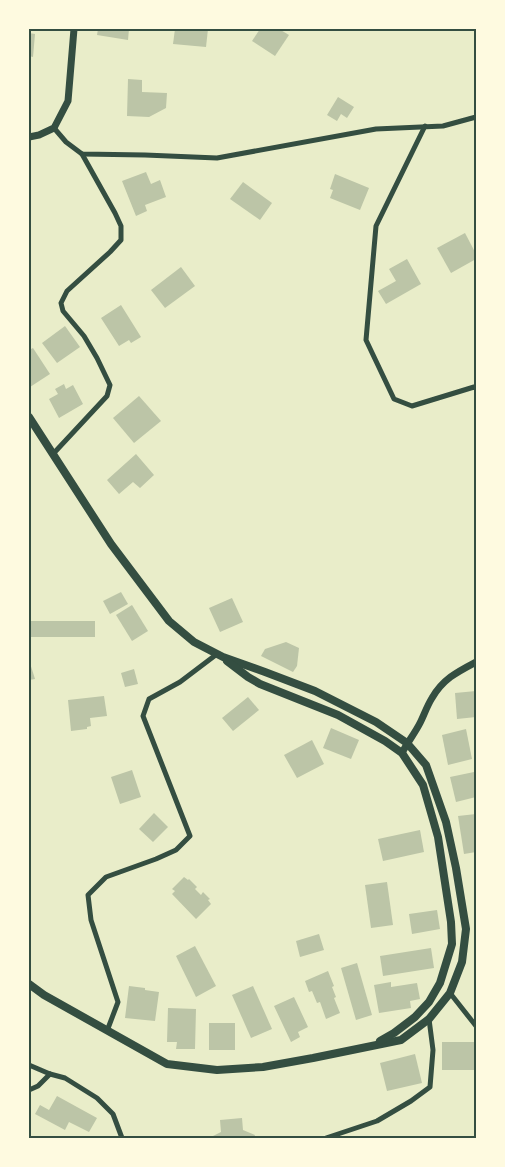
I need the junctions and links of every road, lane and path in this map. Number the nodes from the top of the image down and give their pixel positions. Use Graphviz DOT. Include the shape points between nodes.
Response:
graph roads {
  1 [pos="74,29"];
  2 [pos="476,117"];
  3 [pos="425,126"];
  4 [pos="54,128"];
  5 [pos="29,137"];
  6 [pos="82,154"];
  7 [pos="476,388"];
  8 [pos="29,417"];
  9 [pos="53,454"];
  10 [pos="220,656"];
  11 [pos="476,662"];
  12 [pos="407,743"];
  13 [pos="402,753"];
  14 [pos="29,984"];
  15 [pos="29,990"];
  16 [pos="450,993"];
  17 [pos="44,995"];
  18 [pos="429,1019"];
  19 [pos="476,1026"];
  20 [pos="107,1031"];
  21 [pos="372,1046"];
  22 [pos="29,1065"];
  23 [pos="50,1074"];
  24 [pos="29,1090"];
  25 [pos="122,1138"];
  26 [pos="326,1138"];
  1 -- 4 [label="street" via="68,101"];
  2 -- 3 [label="street" via="443,126"];
  3 -- 6 [label="street" via="376,129 217,158"];
  3 -- 7 [label="street" via="376,226 366,340 394,399 412,406"];
  4 -- 5 [label="street" via="40,136"];
  4 -- 6 [label="street"];
  6 -- 9 [label="street" via="121,226 121,240 67,291 61,303 62,311 84,336 110,385 107,396"];
  8 -- 9 [label="main road"];
  9 -- 10 [label="main road" via="111,544 169,621 194,642"];
  10 -- 12 [label="main road" via="316,692 376,722"];
  10 -- 13 [label="main road" via="248,678 338,715"];
  10 -- 20 [label="street" via="149,699 143,716 190,836 176,850 156,860 106,877 88,895 91,920 118,1002"];
  11 -- 12 [label="street" via="442,685"];
  12 -- 13 [label="street"];
  12 -- 16 [label="main road" via="426,765 446,822 456,868 466,929 462,962"];
  13 -- 21 [label="main road" via="423,785 432,813 452,944 440,983 429,1002 394,1033"];
  14 -- 17 [label="main road"];
  15 -- 17 [label="main road"];
  16 -- 18 [label="main road"];
  16 -- 19 [label="street"];
  17 -- 20 [label="main road"];
  18 -- 21 [label="main road" via="401,1040"];
  18 -- 26 [label="street" via="433,1050 430,1087 377,1121"];
  20 -- 21 [label="main road" via="167,1064 217,1070 263,1067"];
  22 -- 23 [label="street"];
  23 -- 24 [label="street"];
  23 -- 25 [label="street" via="65,1078 96,1098 112,1114"];
}
